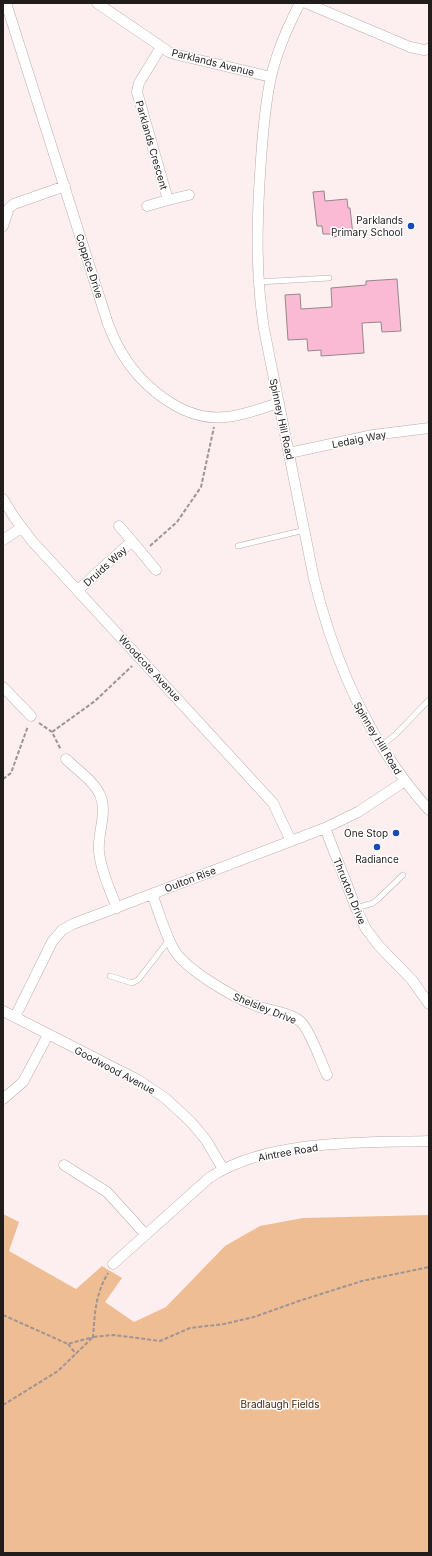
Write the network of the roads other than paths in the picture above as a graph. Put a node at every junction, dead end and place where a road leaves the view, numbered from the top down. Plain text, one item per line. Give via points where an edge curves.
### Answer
1 (6, 3) edge
2 (97, 3) edge
3 (300, 3) edge
4 (306, 3) edge
5 (161, 48) junction
6 (429, 49) edge
7 (271, 76) junction
8 (65, 186) junction
9 (189, 194) dead end
10 (168, 200) junction
11 (147, 206) dead end
12 (3, 226) edge
13 (329, 278) dead end
14 (258, 282) junction
15 (279, 403) junction
16 (429, 428) edge
17 (289, 453) junction
18 (3, 499) edge
19 (118, 526) dead end
20 (21, 528) junction
21 (305, 530) junction
22 (3, 540) edge
23 (132, 542) junction
24 (238, 546) dead end
25 (156, 570) dead end
26 (78, 590) junction
27 (3, 687) edge
28 (429, 700) edge
29 (31, 716) road end
30 (381, 746) junction
31 (66, 760) road end
32 (405, 781) junction
33 (429, 810) edge
34 (325, 828) junction
35 (291, 841) junction
36 (403, 875) dead end
37 (152, 894) junction
38 (117, 908) junction
39 (356, 908) junction
40 (169, 940) junction
41 (110, 976) dead end
42 (429, 1004) edge
43 (3, 1011) edge
44 (15, 1017) junction
45 (48, 1034) junction
46 (327, 1075) dead end
47 (3, 1099) edge
48 (429, 1141) edge
49 (64, 1165) dead end
50 (224, 1169) junction
51 (146, 1235) junction
52 (113, 1264) road end

1 - 8 street, Coppice Drive
2 - 5 street, Parklands Avenue
3 - 7 street, Spinney Hill Road
4 - 6 street via 410,47
5 - 7 street, Parklands Avenue via 178,55
5 - 10 street, Parklands Crescent via 139,83 137,92
7 - 14 street, Spinney Hill Road via 260,170
8 - 12 street via 14,204 9,208
8 - 15 street, Coppice Drive via 108,324 118,347 140,377 169,401 195,414 216,418
9 - 10 street, Parklands Crescent
10 - 11 street, Parklands Crescent
13 - 14 lane
14 - 15 street, Spinney Hill Road via 264,329
15 - 17 street, Spinney Hill Road
16 - 17 street, Ledaig Way via 373,435
17 - 21 street, Spinney Hill Road
18 - 20 street, Woodcote Avenue
19 - 23 street, Druids Way
20 - 22 street
20 - 26 street, Woodcote Avenue
21 - 24 lane
21 - 30 street, Spinney Hill Road via 321,607 337,656 359,708
23 - 25 street, Druids Way
23 - 26 street, Druids Way
26 - 35 street, Woodcote Avenue via 273,802
27 - 29 street
28 - 30 lane
30 - 32 street, Spinney Hill Road
31 - 38 street via 95,786 101,796 103,810 99,842 100,859
32 - 33 street, Spinney Hill Road
32 - 34 street, Oulton Rise via 358,812
34 - 35 street, Oulton Rise
34 - 39 street, Thruxton Drive
35 - 37 street, Oulton Rise
36 - 39 lane via 378,900
37 - 38 street, Oulton Rise
37 - 40 street, Shelsley Drive
38 - 44 street, Oulton Rise via 62,930 52,942
39 - 42 street, Thruxton Drive via 372,938 412,980
40 - 41 lane via 138,980 132,983
40 - 46 street, Shelsley Drive via 184,961 218,986 246,1002 292,1017 302,1024
43 - 44 street, Goodwood Avenue
44 - 45 street, Goodwood Avenue
45 - 47 street via 23,1082
45 - 50 street, Goodwood Avenue via 138,1080 165,1098 206,1140
48 - 50 street, Aintree Road via 370,1142 301,1148 262,1155
49 - 51 street via 106,1192
50 - 51 street, Aintree Road via 202,1183
51 - 52 street, Aintree Road

